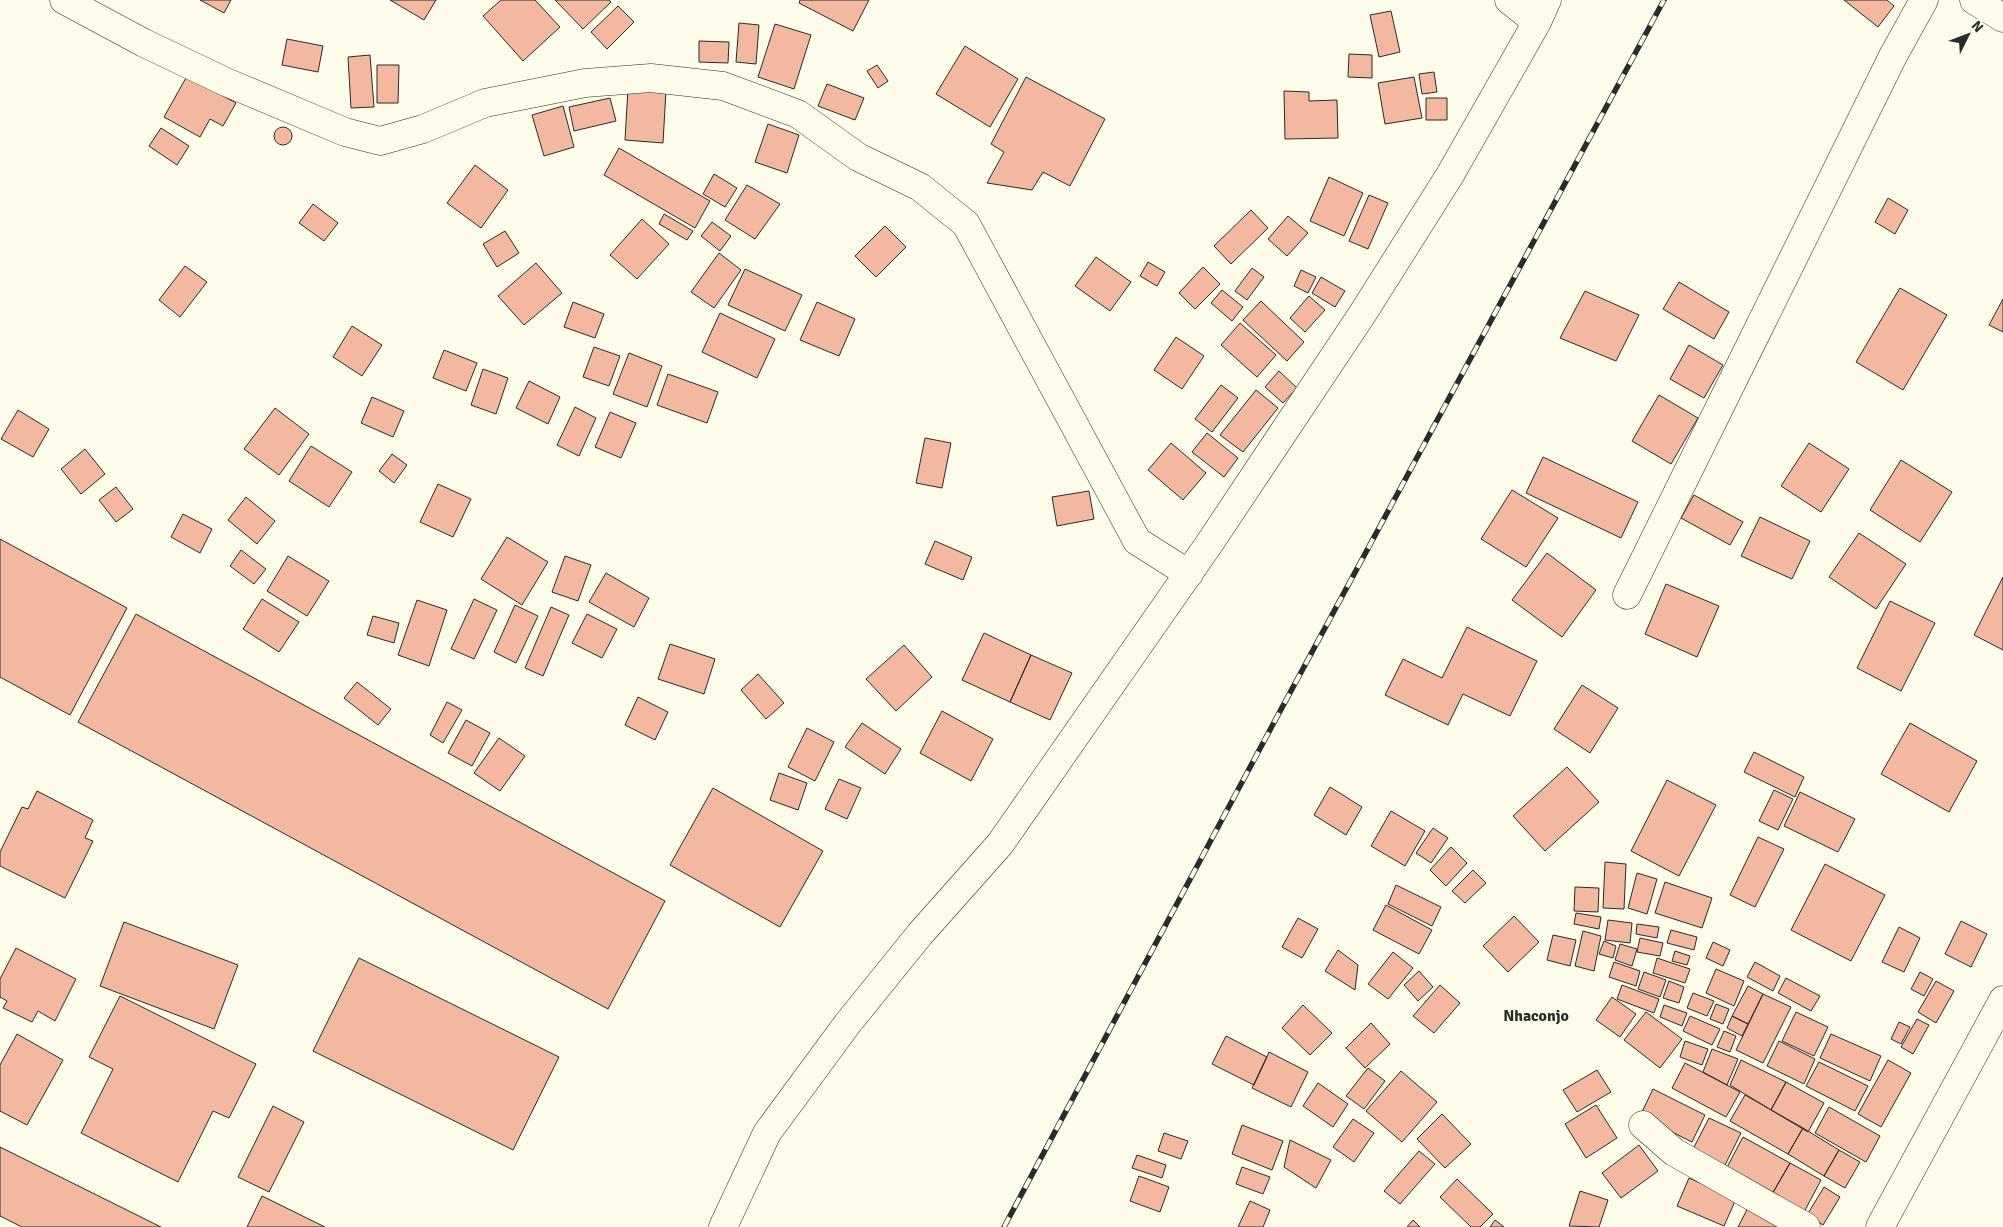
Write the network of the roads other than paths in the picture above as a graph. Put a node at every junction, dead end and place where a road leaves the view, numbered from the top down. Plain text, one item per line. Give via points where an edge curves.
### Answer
1 (64, 0) edge
2 (1509, 0) edge
3 (1924, 0) edge
4 (1974, 0) edge
5 (1542, 11) edge
6 (2003, 18) edge
7 (1189, 574) junction
8 (1627, 594) dead end
9 (2003, 1000) edge
10 (1643, 1125) dead end
11 (723, 1227) edge
12 (1806, 1227) edge
13 (1880, 1227) edge

1 - 7 street via 226,82 345,132 380,141 423,129 484,103 585,83 650,78 723,86 798,114 858,156 920,187 966,224 1137,541
2 - 5 street
3 - 8 street via 1892,56
4 - 6 street
5 - 7 street via 1450,175 1363,313
7 - 11 street via 1000,844 920,934 848,1023 767,1133
9 - 13 street
10 - 12 street via 1674,1152

